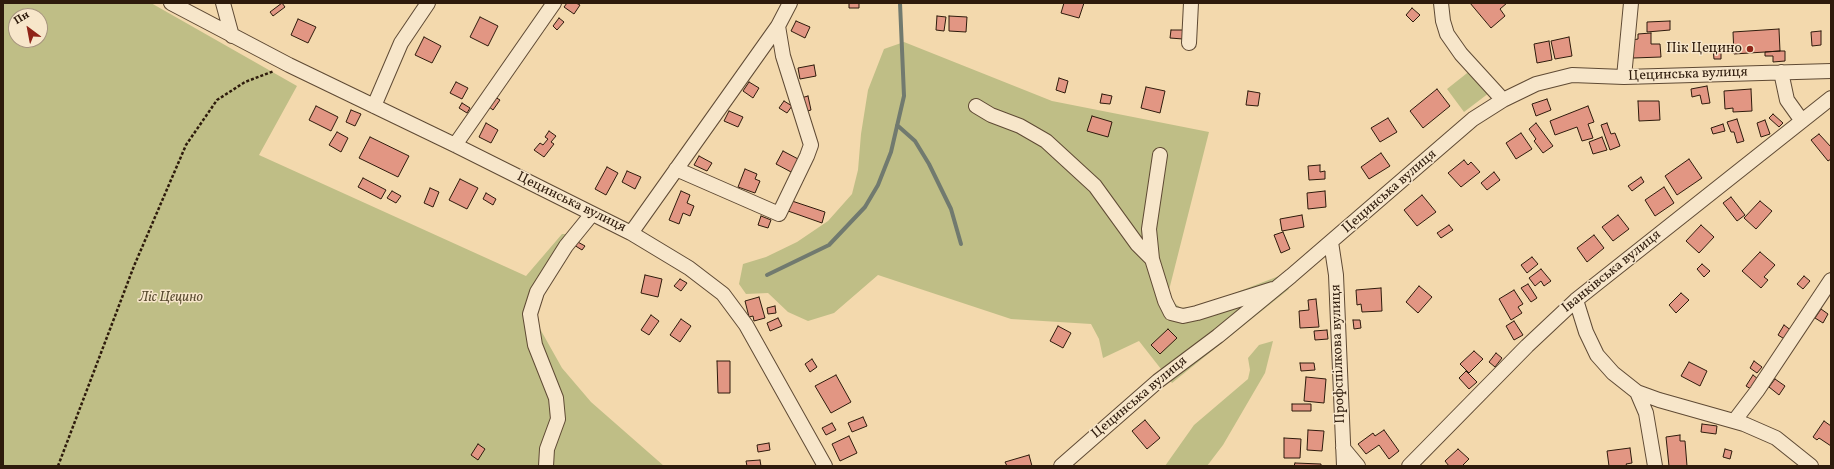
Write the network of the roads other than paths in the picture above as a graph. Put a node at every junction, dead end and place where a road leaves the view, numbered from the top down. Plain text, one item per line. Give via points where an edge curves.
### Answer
1 (171, 3) edge
2 (223, 3) edge
3 (428, 3) edge
4 (554, 3) edge
5 (1191, 3) edge
6 (1441, 3) edge
7 (1631, 3) edge
8 (785, 6) edge
9 (778, 26) junction
10 (232, 36) junction
11 (1189, 43) dead end
12 (1831, 71) edge
13 (1781, 72) junction
14 (1624, 77) junction
15 (1831, 98) edge
16 (1503, 100) junction
17 (374, 106) junction
18 (976, 106) dead end
19 (1802, 121) junction
20 (455, 145) junction
21 (1160, 155) dead end
22 (676, 169) junction
23 (592, 214) junction
24 (631, 233) junction
25 (1331, 242) junction
26 (1152, 259) junction
27 (1831, 280) edge
28 (1277, 288) junction
29 (1576, 300) junction
30 (1637, 392) junction
31 (1734, 420) junction
32 (1343, 448) junction
33 (546, 466) edge
34 (825, 466) edge
35 (1061, 466) edge
36 (1344, 466) edge
37 (1358, 466) edge
38 (1410, 466) edge
39 (1655, 466) edge
40 (1811, 466) edge

1 - 10 street, Цецинська вулиця
2 - 10 street
3 - 17 street via 401,43
4 - 20 street
5 - 11 street
6 - 16 street via 1447,34 1461,54
7 - 14 street
8 - 9 street
9 - 22 street
9 - 22 street via 783,56 811,145 779,214
10 - 17 street, Цецинська вулиця
12 - 13 street, Цецинська вулиця
13 - 14 street, Цецинська вулиця
13 - 19 street via 1787,100
14 - 16 street, Цецинська вулиця via 1572,75 1536,84
15 - 19 street, Іванківська вулиця
16 - 25 street, Цецинська вулиця via 1473,119
17 - 20 street, Цецинська вулиця
18 - 26 street via 1046,141 1095,186 1137,244
19 - 29 street, Іванківська вулиця
20 - 23 street, Цецинська вулиця
21 - 26 street via 1149,229
22 - 24 street
23 - 24 street, Цецинська вулиця
23 - 33 street via 566,246 537,292 530,314 535,345 557,405 558,419 547,449
24 - 34 street, Цецинська вулиця via 689,268 723,294 746,325
25 - 28 street, Цецинська вулиця
25 - 32 street, Профспілкова вулиця via 1336,275
26 - 28 street via 1171,313 1183,316
27 - 31 street via 1757,392
28 - 35 street, Цецинська вулиця via 1158,381
29 - 30 street via 1586,332 1597,355 1613,373
29 - 38 street, Іванківська вулиця via 1527,346
30 - 31 street
30 - 39 street via 1646,413
31 - 40 street via 1776,438
32 - 36 street, Профспілкова вулиця
32 - 37 street

